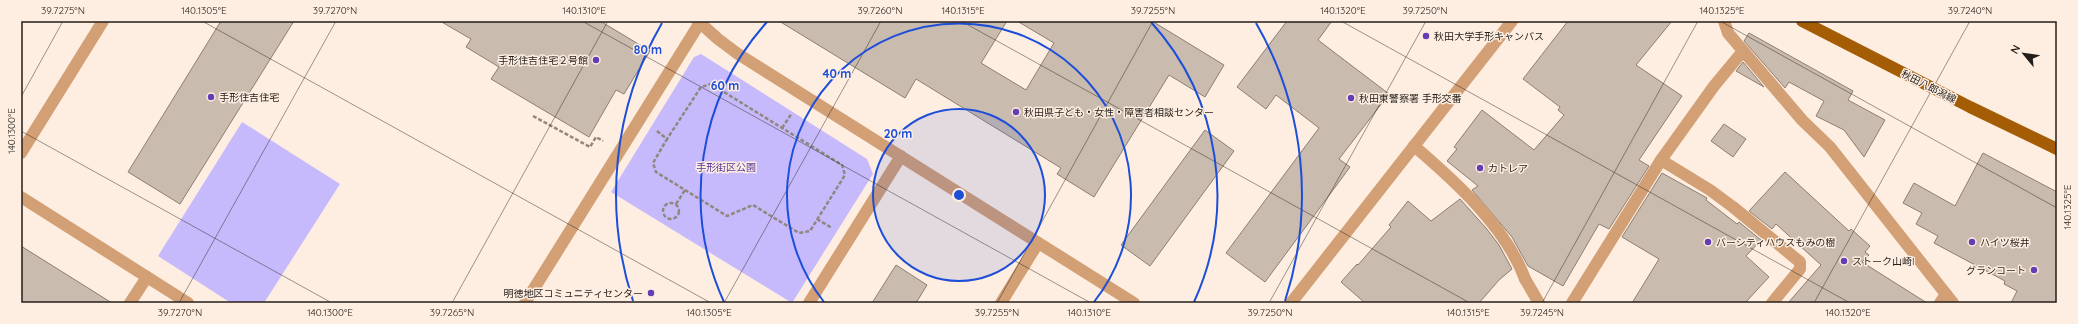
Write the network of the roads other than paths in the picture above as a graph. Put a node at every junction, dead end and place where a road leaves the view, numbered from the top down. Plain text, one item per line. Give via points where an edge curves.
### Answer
1 (103, 21) edge
2 (1512, 21) edge
3 (1724, 21) edge
4 (1802, 21) edge
5 (700, 22) edge
6 (1743, 51) junction
7 (1414, 146) junction
8 (2057, 149) edge
9 (21, 153) edge
10 (901, 156) junction
11 (1661, 160) junction
12 (21, 197) edge
13 (1038, 243) junction
14 (147, 277) junction
15 (1946, 300) edge
16 (130, 303) edge
17 (188, 303) edge
18 (525, 303) edge
19 (809, 303) edge
20 (1001, 303) edge
21 (1134, 303) edge
22 (1291, 303) edge
23 (1539, 303) edge
24 (1572, 303) edge
25 (1772, 303) edge

1 - 9 street
2 - 7 street
3 - 6 street via 1728,33
4 - 8 main road, 秋田八郎潟線
5 - 10 street via 738,54
5 - 18 street
6 - 11 street via 1714,86
6 - 15 street via 1802,120 1830,147
7 - 22 street
7 - 23 street via 1451,178 1506,240
10 - 13 street
10 - 19 street
11 - 24 street
11 - 25 street via 1710,190 1800,262 1800,269
12 - 14 street
13 - 20 street
13 - 21 street
14 - 16 street
14 - 17 street

